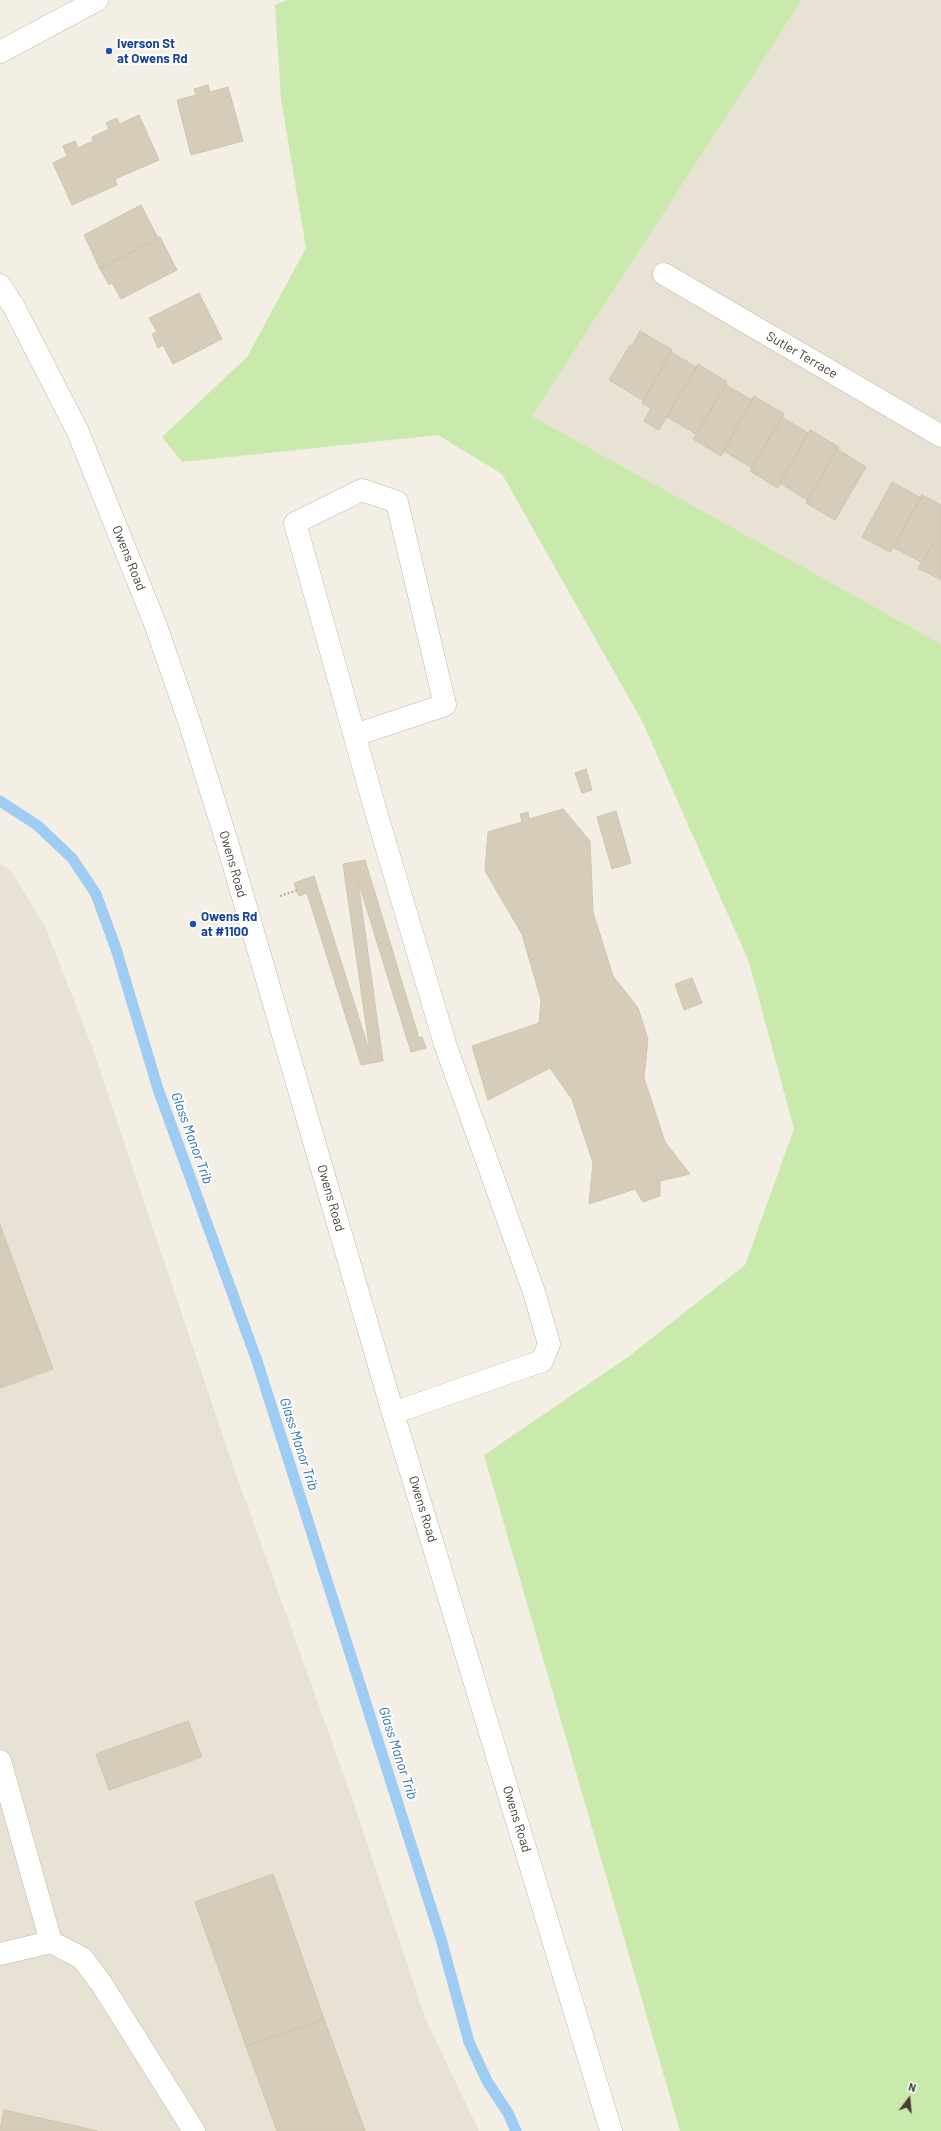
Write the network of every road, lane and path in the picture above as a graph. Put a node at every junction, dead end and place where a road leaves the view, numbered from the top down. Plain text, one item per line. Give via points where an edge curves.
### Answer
1 (97, 0) edge
2 (0, 52) edge
3 (664, 274) dead end
4 (0, 285) edge
5 (941, 436) edge
6 (355, 735) junction
7 (298, 890) dead end
8 (280, 896) dead end
9 (393, 1413) junction
10 (0, 1761) edge
11 (51, 1942) junction
12 (0, 1954) edge
13 (194, 2131) edge
14 (611, 2131) edge

1 - 2 street
3 - 5 street, Sutler Terrace
4 - 9 street, Owens Road via 14,307 78,432 156,626 227,842
6 - 6 street via 445,705 398,502 362,490 295,523
6 - 9 street via 445,1044 535,1295 550,1344 542,1361
7 - 8 path
9 - 14 street, Owens Road
10 - 11 street
11 - 12 street
11 - 13 street via 82,1958 101,1983

